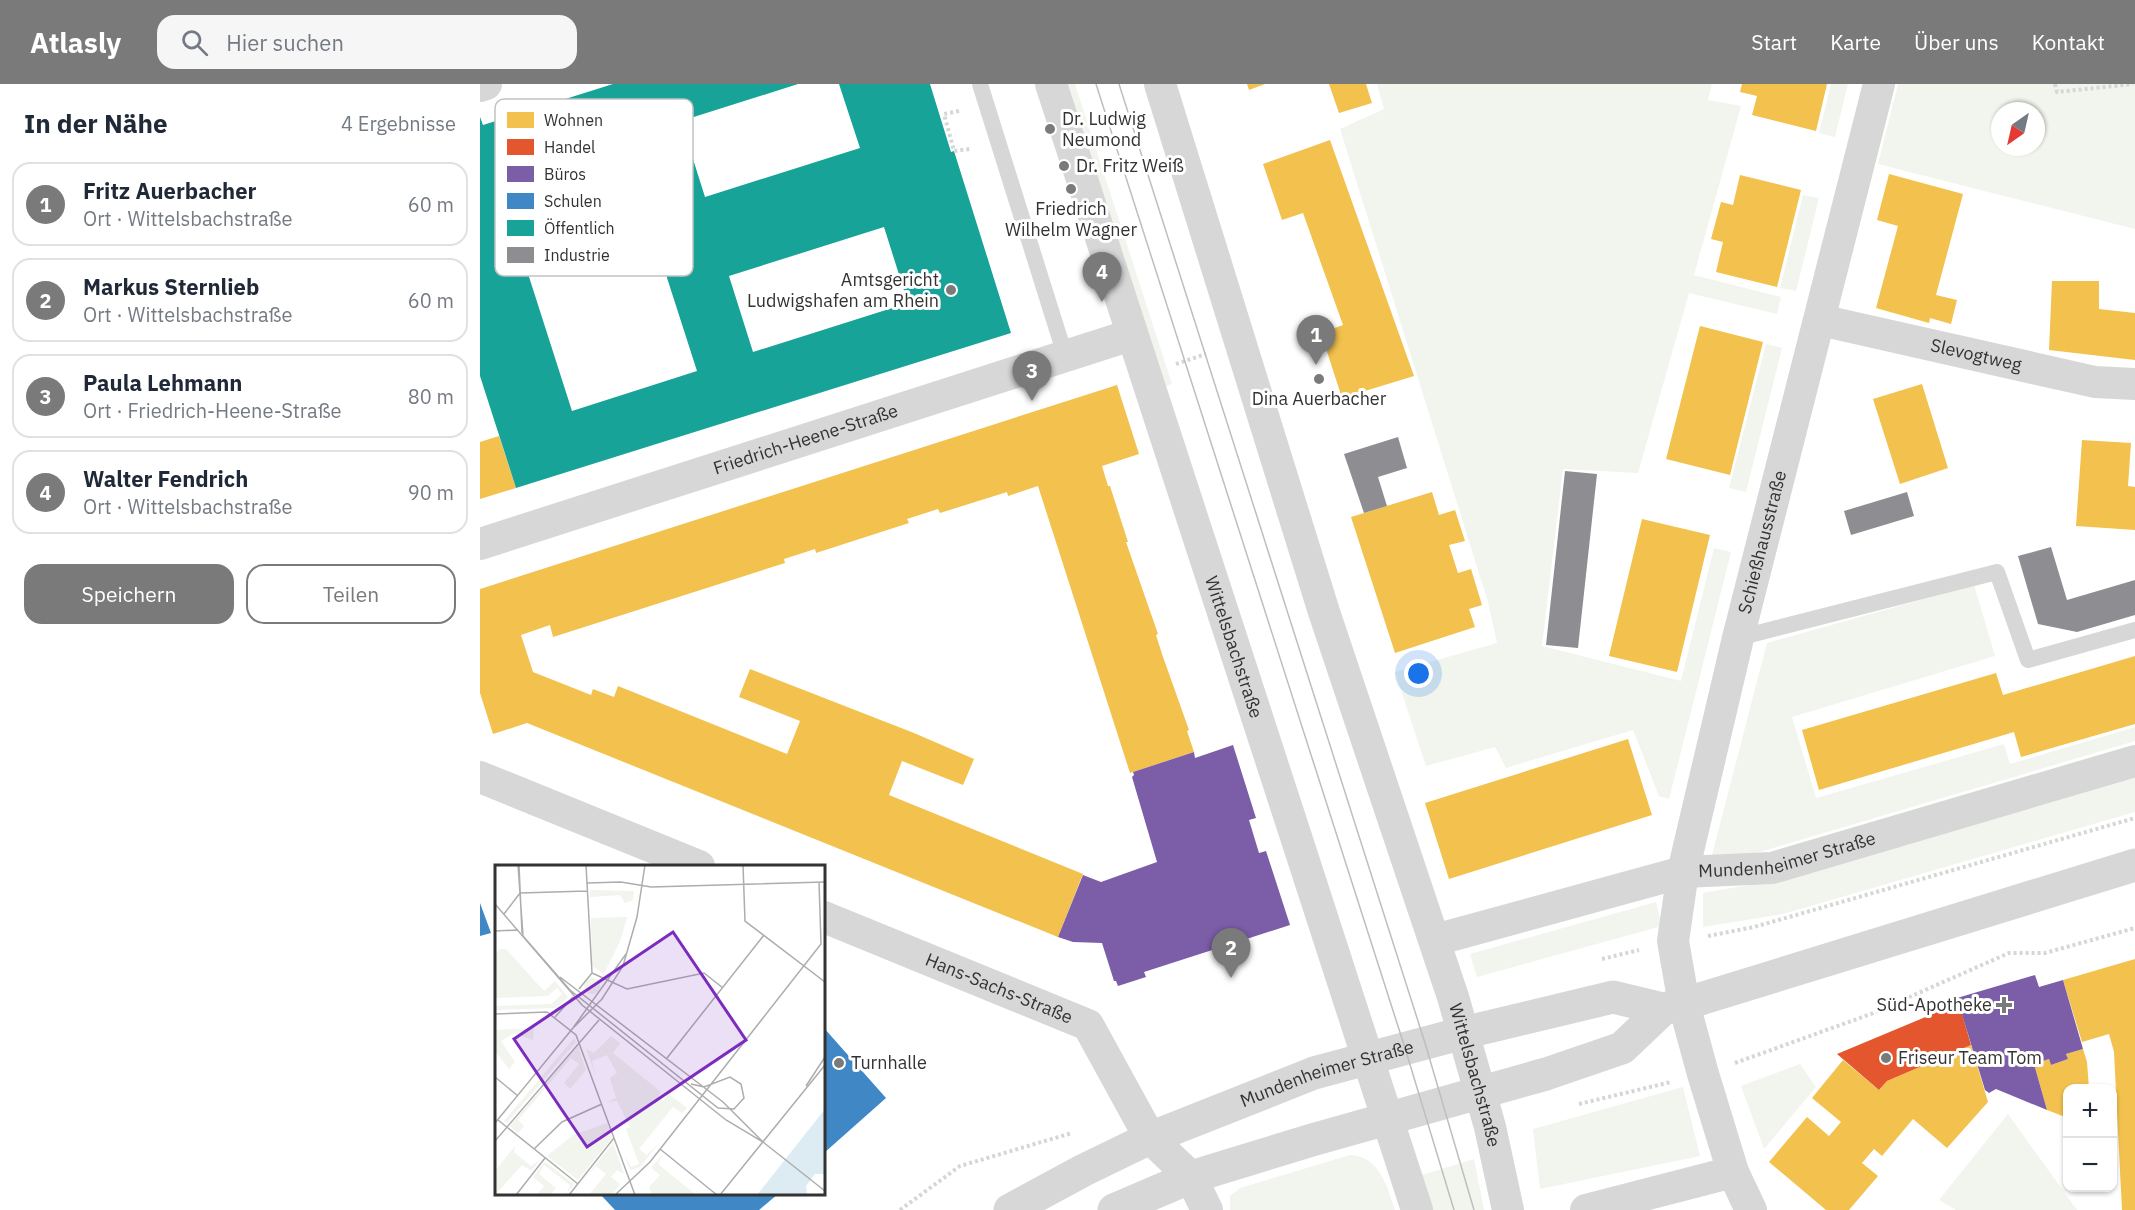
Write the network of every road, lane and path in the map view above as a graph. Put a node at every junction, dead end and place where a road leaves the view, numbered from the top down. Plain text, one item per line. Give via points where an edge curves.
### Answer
1 (486, 84) edge
2 (980, 84) edge
3 (1051, 84) edge
4 (1160, 84) edge
5 (1879, 84) edge
6 (2055, 84) edge
7 (2133, 84) edge
8 (480, 86) edge
9 (944, 114) dead end
10 (954, 151) dead end
11 (1820, 320) junction
12 (1131, 334) junction
13 (1241, 342) junction
14 (1065, 355) junction
15 (1144, 374) junction
16 (2135, 384) edge
17 (480, 544) edge
18 (2135, 630) edge
19 (1738, 638) junction
20 (2135, 761) edge
21 (480, 777) edge
22 (694, 865) edge
23 (2135, 865) edge
24 (1683, 872) junction
25 (825, 917) edge
26 (1435, 940) junction
27 (1673, 1007) junction
28 (1464, 1033) junction
29 (1368, 1058) junction
30 (1481, 1093) junction
31 (1388, 1119) junction
32 (1144, 1124) junction
33 (1733, 1172) junction
34 (1191, 1177) junction
35 (1010, 1210) edge
36 (1114, 1210) edge
37 (1207, 1210) edge
38 (1417, 1210) edge
39 (1509, 1210) edge
40 (1587, 1210) edge
41 (1751, 1210) edge

1 - 8 street
2 - 14 lane
3 - 12 street, Wittelsbachstraße
4 - 13 street, Wittelsbachstraße
5 - 11 street, Schießhausstraße
6 - 7 path via 2057,92
9 - 10 path
11 - 16 street, Slevogtweg via 2095,382
11 - 19 street, Schießhausstraße
12 - 14 street, Friedrich-Heene-Straße
12 - 15 street, Wittelsbachstraße
13 - 15 path
13 - 26 street, Wittelsbachstraße via 1324,612
14 - 17 street, Friedrich-Heene-Straße
15 - 29 street, Wittelsbachstraße
18 - 19 lane via 2028,660 1997,572
19 - 24 street, Schießhausstraße
20 - 24 street, Mundenheimer Straße via 1772,868
21 - 22 street
23 - 27 street
24 - 26 street, Mundenheimer Straße
24 - 27 street, Schießhausstraße via 1673,942
25 - 32 street, Hans-Sachs-Straße via 1088,1025
26 - 28 street, Wittelsbachstraße
27 - 28 street, Mundenheimer Straße via 1613,997
27 - 30 street via 1622,1048
27 - 33 street, Schießhausstraße
28 - 29 street, Mundenheimer Straße
28 - 30 street, Wittelsbachstraße
29 - 31 street, Wittelsbachstraße
29 - 32 street, Mundenheimer Straße
30 - 31 street
30 - 39 street, Wittelsbachstraße
31 - 34 street
31 - 38 street, Wittelsbachstraße
32 - 34 street, Hans-Sachs-Straße
32 - 35 street, Mundenheimer Straße via 1084,1170
33 - 40 street
33 - 41 street, Schießhausstraße
34 - 36 street
34 - 37 street

